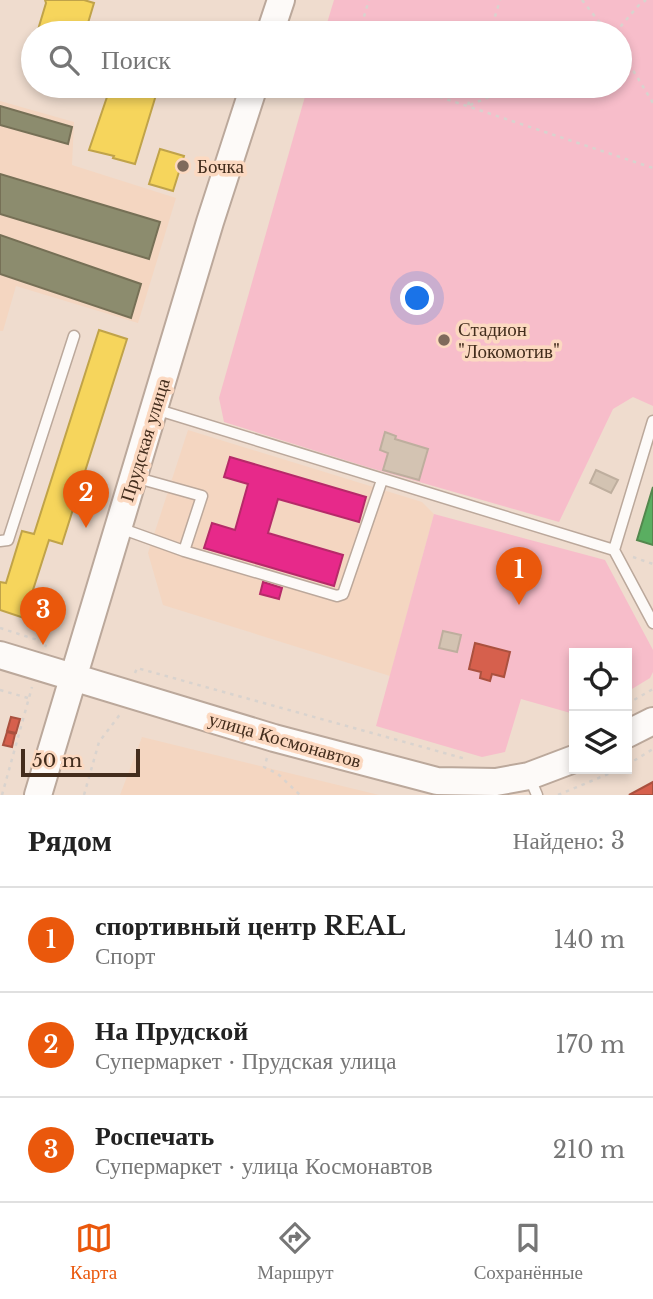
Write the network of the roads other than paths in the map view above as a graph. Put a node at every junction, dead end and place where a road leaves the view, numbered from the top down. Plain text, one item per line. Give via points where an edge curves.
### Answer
1 (281, 0) edge
2 (274, 21) edge
3 (250, 98) edge
4 (74, 336) dead end
5 (155, 409) junction
6 (653, 421) edge
7 (134, 477) junction
8 (382, 480) junction
9 (119, 527) junction
10 (0, 541) edge
11 (614, 550) junction
12 (184, 551) junction
13 (653, 623) edge
14 (0, 655) edge
15 (72, 678) junction
16 (653, 721) edge
17 (632, 732) edge
18 (569, 762) edge
19 (533, 785) edge
20 (38, 795) edge

1 - 2 street
3 - 5 street, Прудская улица
4 - 10 lane via 8,540
5 - 7 street, Прудская улица
5 - 8 lane
6 - 11 lane
7 - 9 street, Прудская улица
7 - 12 lane via 202,496
8 - 11 lane
8 - 12 lane via 343,594
9 - 12 lane
9 - 15 street, Прудская улица
11 - 13 lane
14 - 15 street, улица Космонавтов
15 - 19 street, улица Космонавтов via 437,781
15 - 20 street, Прудская улица
16 - 17 street
18 - 19 street, улица Космонавтов

